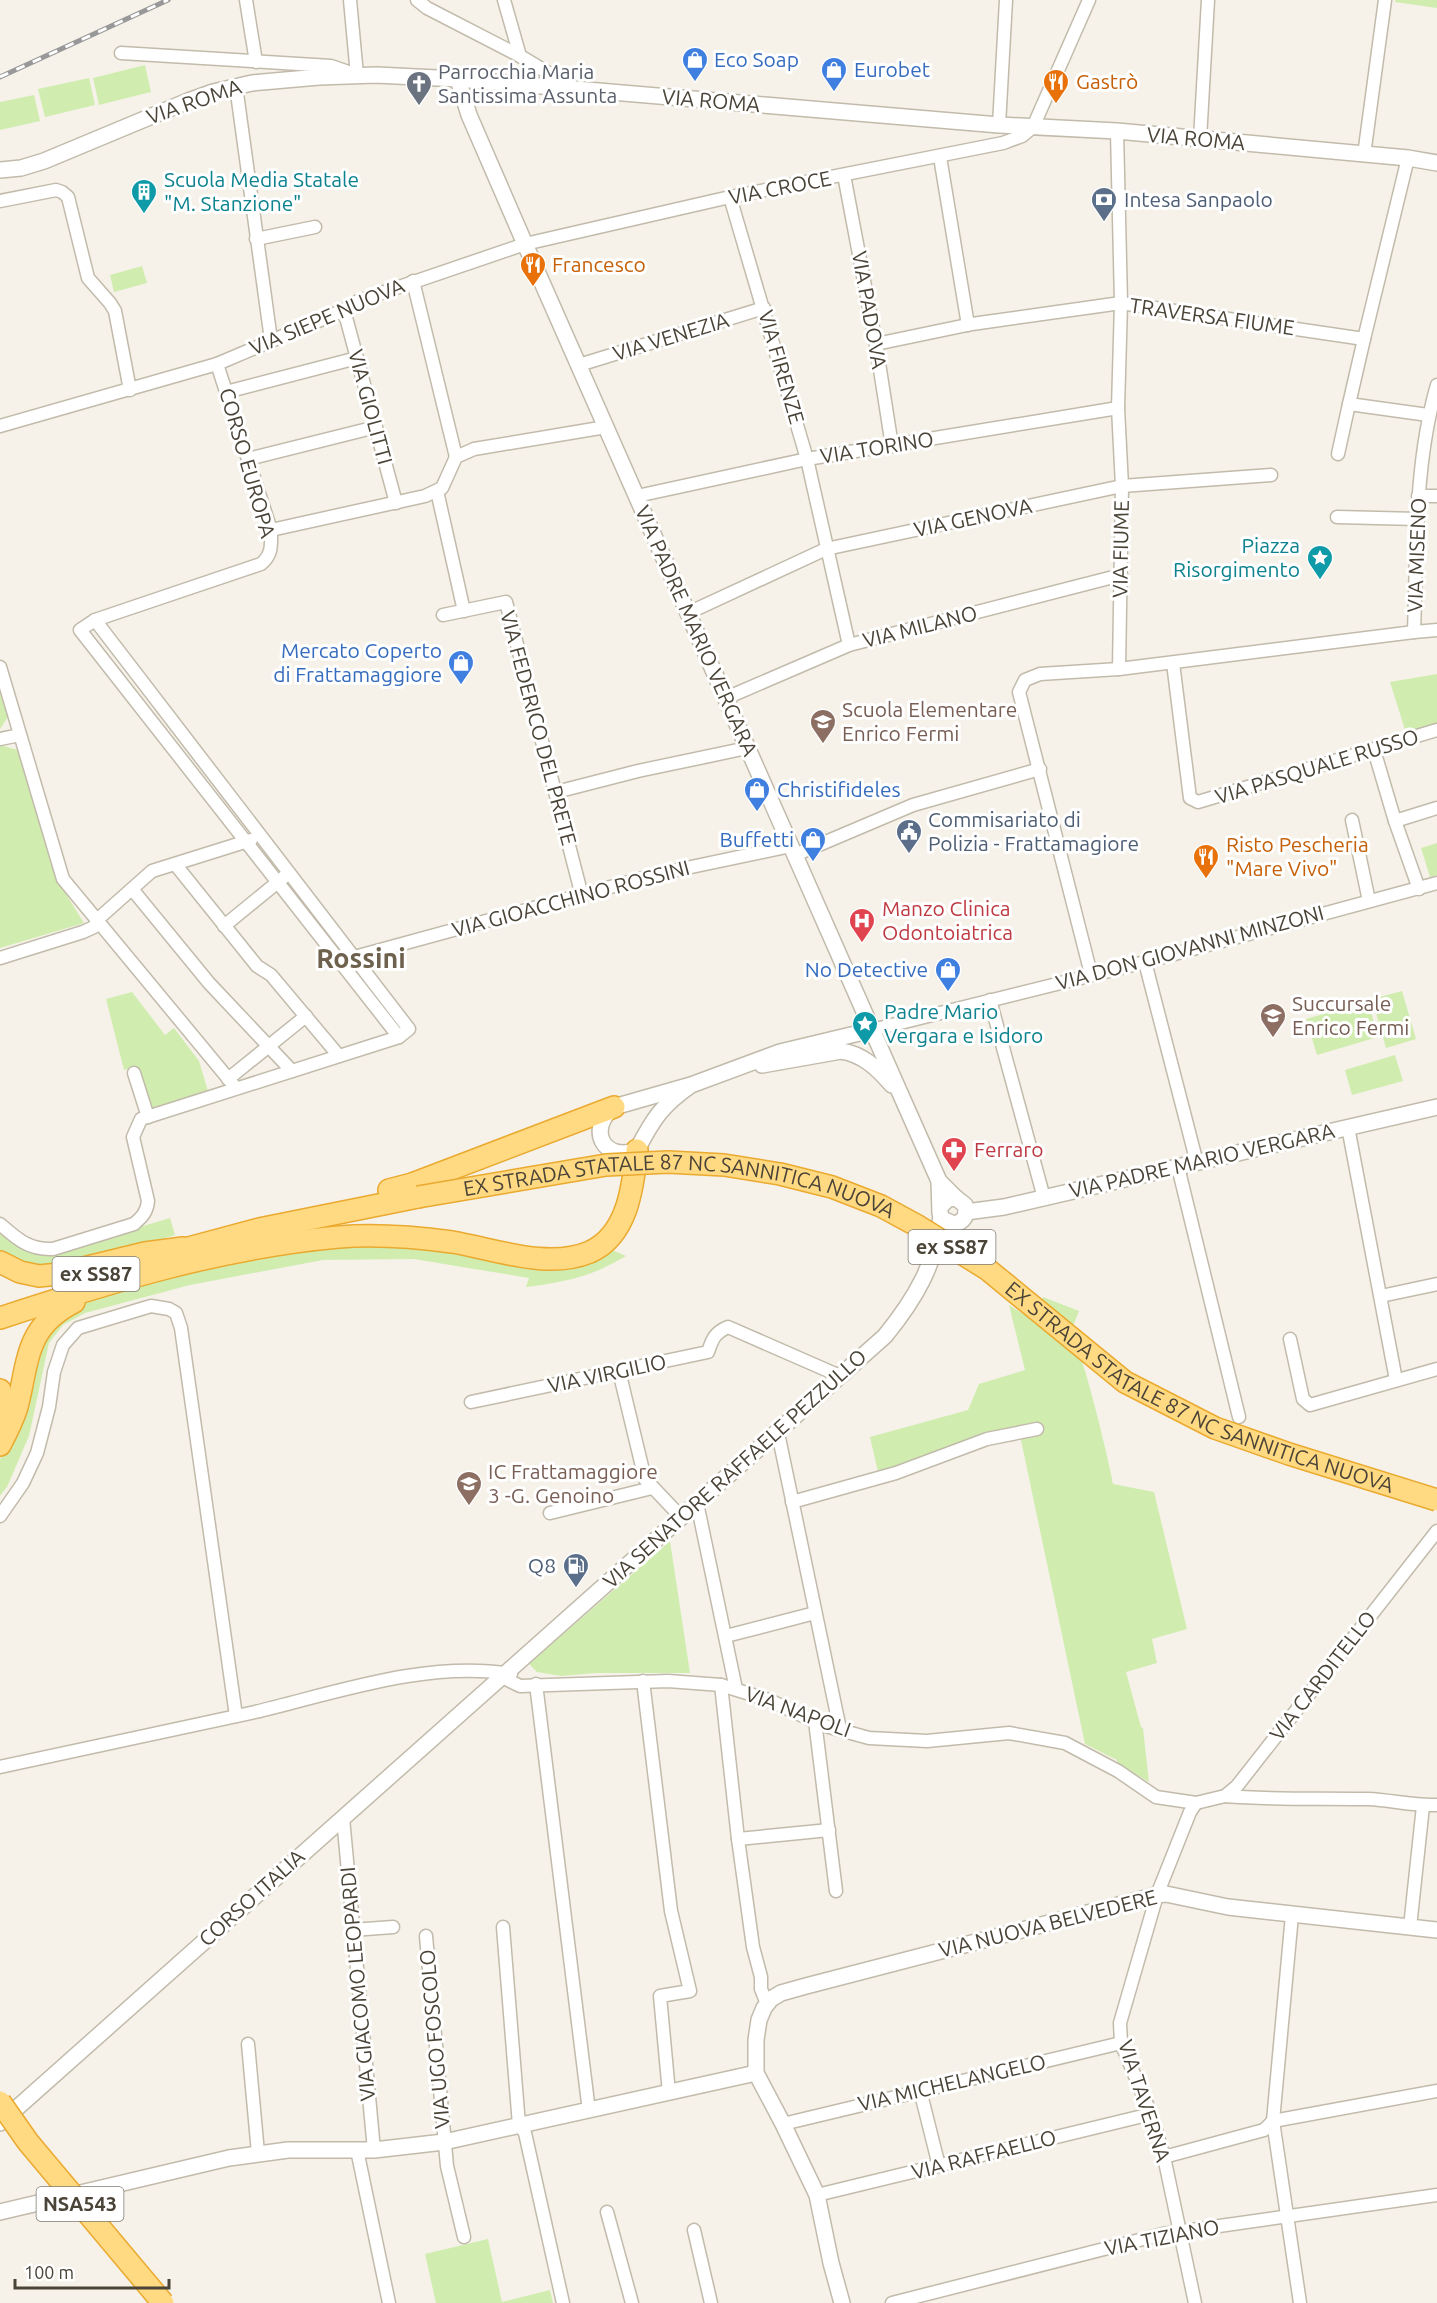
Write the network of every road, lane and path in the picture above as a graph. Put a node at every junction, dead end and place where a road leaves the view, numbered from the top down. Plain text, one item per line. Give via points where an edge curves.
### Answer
1 (246, 0) edge
2 (350, 0) edge
3 (417, 0) edge
4 (504, 0) edge
5 (1005, 0) edge
6 (1089, 0) edge
7 (1208, 0) edge
8 (1385, 0) edge
9 (121, 53) dead end
10 (520, 56) junction
11 (256, 62) junction
12 (357, 75) junction
13 (458, 78) junction
14 (236, 86) junction
15 (570, 90) junction
16 (999, 125) junction
17 (1033, 127) junction
18 (1117, 131) junction
19 (1200, 139) junction
20 (1364, 155) junction
21 (940, 157) junction
22 (1408, 159) junction
23 (1437, 163) edge
24 (0, 170) edge
25 (844, 175) junction
26 (730, 197) junction
27 (0, 201) edge
28 (315, 227) dead end
29 (256, 239) junction
30 (525, 244) junction
31 (413, 281) junction
32 (1121, 303) junction
33 (764, 308) junction
34 (344, 310) junction
35 (968, 325) junction
36 (1364, 339) junction
37 (271, 340) junction
38 (876, 344) junction
39 (357, 358) junction
40 (217, 364) junction
41 (579, 365) junction
42 (1437, 385) edge
43 (130, 390) junction
44 (226, 392) junction
45 (1349, 404) junction
46 (1118, 408) junction
47 (1428, 415) junction
48 (0, 426) edge
49 (376, 427) junction
50 (606, 427) junction
51 (892, 446) junction
52 (1338, 454) dead end
53 (456, 457) junction
54 (248, 459) junction
55 (807, 459) junction
56 (1271, 475) dead end
57 (1122, 486) junction
58 (436, 491) junction
59 (637, 496) junction
60 (1418, 496) junction
61 (1437, 496) edge
62 (396, 503) junction
63 (1337, 517) dead end
64 (1418, 519) junction
65 (271, 530) junction
66 (826, 549) junction
67 (1121, 575) junction
68 (464, 610) junction
69 (688, 613) junction
70 (444, 615) dead end
71 (95, 620) junction
72 (1437, 630) edge
73 (1414, 632) junction
74 (849, 645) junction
75 (1173, 663) junction
76 (0, 667) edge
77 (1119, 669) junction
78 (726, 699) junction
79 (1437, 730) edge
80 (20, 735) junction
81 (0, 740) edge
82 (747, 748) junction
83 (1374, 750) junction
84 (1040, 769) junction
85 (556, 792) junction
86 (1437, 808) edge
87 (1352, 820) dead end
88 (1395, 821) junction
89 (259, 834) junction
90 (247, 842) junction
91 (793, 851) junction
92 (175, 864) junction
93 (289, 873) junction
94 (277, 881) junction
95 (1437, 883) edge
96 (132, 889) junction
97 (1419, 889) junction
98 (302, 891) junction
99 (582, 896) junction
100 (291, 899) junction
101 (1369, 901) junction
102 (98, 919) junction
103 (224, 926) junction
104 (353, 957) junction
105 (0, 958) edge
106 (340, 962) junction
107 (1145, 962) junction
108 (1091, 974) junction
109 (990, 1000) junction
110 (306, 1016) junction
111 (872, 1030) junction
112 (404, 1033) junction
113 (268, 1046) junction
114 (339, 1056) junction
115 (735, 1068) junction
116 (292, 1071) junction
117 (134, 1073) dead end
118 (232, 1083) junction
119 (691, 1085) junction
120 (900, 1093) junction
121 (614, 1107) junction
122 (1437, 1107) edge
123 (147, 1117) junction
124 (1348, 1127) junction
125 (638, 1150) junction
126 (1197, 1163) junction
127 (1178, 1167) junction
128 (939, 1181) junction
129 (956, 1198) junction
130 (1044, 1198) junction
131 (941, 1212) junction
132 (962, 1218) junction
133 (0, 1224) edge
134 (259, 1229) junction
135 (938, 1243) junction
136 (193, 1253) junction
137 (0, 1262) edge
138 (126, 1278) junction
139 (1437, 1284) edge
140 (1381, 1296) junction
141 (0, 1304) edge
142 (0, 1318) edge
143 (1290, 1340) dead end
144 (1437, 1369) edge
145 (619, 1371) junction
146 (840, 1377) junction
147 (1396, 1380) junction
148 (0, 1390) edge
149 (471, 1402) dead end
150 (1239, 1417) dead end
151 (1037, 1429) dead end
152 (778, 1433) junction
153 (0, 1444) edge
154 (652, 1488) junction
155 (1437, 1500) edge
156 (792, 1502) junction
157 (697, 1503) junction
158 (550, 1513) dead end
159 (0, 1516) edge
160 (681, 1517) junction
161 (1437, 1531) edge
162 (816, 1613) junction
163 (726, 1635) junction
164 (505, 1673) junction
165 (643, 1681) junction
166 (532, 1684) junction
167 (721, 1685) junction
168 (736, 1689) junction
169 (236, 1716) junction
170 (815, 1721) junction
171 (840, 1730) junction
172 (0, 1767) edge
173 (1225, 1796) junction
174 (1196, 1803) junction
175 (1437, 1805) edge
176 (1423, 1806) junction
177 (343, 1818) junction
178 (829, 1830) junction
179 (738, 1839) junction
180 (836, 1891) dead end
181 (1157, 1895) junction
182 (1292, 1915) junction
183 (393, 1927) dead end
184 (503, 1927) dead end
185 (1410, 1927) junction
186 (352, 1930) junction
187 (1437, 1930) edge
188 (426, 1936) dead end
189 (772, 2000) junction
190 (1121, 2043) junction
191 (248, 2044) dead end
192 (756, 2073) junction
193 (920, 2090) junction
194 (1437, 2091) edge
195 (669, 2093) junction
196 (0, 2102) edge
197 (589, 2110) junction
198 (1151, 2114) junction
199 (1273, 2121) junction
200 (0, 2123) edge
201 (783, 2124) junction
202 (519, 2125) junction
203 (444, 2142) junction
204 (357, 2150) junction
205 (374, 2150) junction
206 (258, 2153) junction
207 (1164, 2157) junction
208 (939, 2166) junction
209 (817, 2195) junction
210 (1437, 2195) edge
211 (0, 2212) edge
212 (607, 2212) dead end
213 (1287, 2216) junction
214 (694, 2230) dead end
215 (1180, 2231) junction
216 (464, 2237) dead end
217 (146, 2303) edge
218 (163, 2303) edge
219 (389, 2303) edge
220 (563, 2303) edge
221 (632, 2303) edge
222 (711, 2303) edge
223 (842, 2303) edge
224 (892, 2303) edge
225 (1195, 2303) edge
226 (1300, 2303) edge

1 - 11 street
2 - 12 street
3 - 10 street
4 - 10 street
5 - 16 street
6 - 17 street
7 - 19 street
8 - 20 street
9 - 11 street
10 - 15 street
11 - 12 street via 331,66
12 - 13 street, VIA ROMA
12 - 14 street, VIA ROMA
13 - 15 street, VIA ROMA
13 - 30 street, VIA PADRE MARIO VERGARA via 469,115
14 - 24 street, VIA ROMA via 188,101 44,161
14 - 29 street
15 - 16 street, VIA ROMA
16 - 17 street, VIA ROMA
17 - 18 street, VIA ROMA
17 - 21 street, VIA CROCE via 1003,143
18 - 19 street, VIA ROMA
18 - 32 street, VIA FIUME
19 - 20 street, VIA ROMA
20 - 22 street, VIA ROMA
21 - 25 street, VIA CROCE
21 - 35 street
22 - 23 street, VIA ROMA
22 - 36 street
25 - 26 street, VIA CROCE
25 - 38 street, VIA PADOVA
26 - 30 street, VIA CROCE
26 - 33 street, VIA FIRENZE
27 - 43 street via 56,190 68,197 88,278 115,311
28 - 29 street
29 - 37 street
30 - 31 street, VIA SIEPE NUOVA
30 - 41 street, VIA PADRE MARIO VERGARA
31 - 34 street, VIA SIEPE NUOVA
31 - 53 street
32 - 35 street, TRAVERSA FIUME
32 - 36 street, TRAVERSA FIUME
32 - 46 street, VIA FIUME
33 - 41 street, VIA VENEZIA
33 - 55 street, VIA FIRENZE
34 - 37 street, VIA SIEPE NUOVA
34 - 39 street, VIA GIOLITTI
35 - 38 street, TRAVERSA FIUME
36 - 45 street
37 - 40 street, VIA SIEPE NUOVA
38 - 51 street, VIA PADOVA
39 - 44 street
39 - 49 street, VIA GIOLITTI
40 - 43 street, VIA SIEPE NUOVA
40 - 44 street, CORSO EUROPA
41 - 50 street, VIA PADRE MARIO VERGARA
42 - 47 street, VIA MISENO
43 - 48 street, VIA SIEPE NUOVA
44 - 54 street, CORSO EUROPA
45 - 47 street
45 - 52 street
46 - 51 street, VIA TORINO
46 - 57 street, VIA FIUME
47 - 60 street, VIA MISENO
49 - 54 street
49 - 62 street, VIA GIOLITTI
50 - 53 street via 474,449
50 - 59 street, VIA PADRE MARIO VERGARA
51 - 55 street, VIA TORINO
53 - 58 street via 442,488
54 - 65 street, CORSO EUROPA
55 - 59 street, VIA TORINO
55 - 66 street, VIA FIRENZE
56 - 57 street, VIA GENOVA
57 - 66 street, VIA GENOVA
57 - 67 street, VIA FIUME
58 - 62 street
58 - 68 street
59 - 69 street, VIA PADRE MARIO VERGARA
60 - 61 street
60 - 64 street, VIA MISENO
62 - 65 street
63 - 64 street
64 - 73 street, VIA MISENO
65 - 71 street, CORSO EUROPA via 271,551 261,564
66 - 69 street, VIA GENOVA
66 - 74 street, VIA FIRENZE
67 - 74 street, VIA MILANO
67 - 77 street, VIA FIUME
68 - 70 street
68 - 85 street, VIA FEDERICO DEL PRETE via 506,602
69 - 78 street, VIA PADRE MARIO VERGARA
71 - 89 street
71 - 90 street, CORSO EUROPA via 80,630
72 - 73 street, VIA MISENO
73 - 75 street
74 - 78 street, VIA MILANO
75 - 77 street
75 - 83 street, VIA PASQUALE RUSSO via 1193,801 1202,802
76 - 80 street
77 - 84 street via 1040,674 1025,680 1019,692
78 - 82 street, VIA PADRE MARIO VERGARA
79 - 83 street, VIA PASQUALE RUSSO
80 - 81 street
80 - 102 street via 63,879
82 - 85 street
82 - 91 street, VIA PADRE MARIO VERGARA
83 - 88 street
84 - 91 street, VIA GIOACCHINO ROSSINI via 913,805
84 - 108 street
85 - 99 street, VIA FEDERICO DEL PRETE
86 - 88 street
87 - 101 street
88 - 97 street
89 - 90 street
89 - 93 street
90 - 92 street
90 - 94 street
91 - 99 street, VIA GIOACCHINO ROSSINI via 658,874
91 - 111 street, VIA PADRE MARIO VERGARA
92 - 96 street via 152,871
92 - 103 street
93 - 94 street
93 - 98 street
94 - 100 street
94 - 103 street
95 - 97 street, VIA DON GIOVANNI MINZONI
96 - 102 street
96 - 113 street via 209,983
97 - 101 street, VIA DON GIOVANNI MINZONI
98 - 100 street
98 - 104 street
99 - 104 street, VIA GIOACCHINO ROSSINI
100 - 106 street
101 - 107 street, VIA DON GIOVANNI MINZONI
102 - 105 street via 94,927 83,932
102 - 118 street
103 - 110 street
104 - 106 street, VIA GIOACCHINO ROSSINI
104 - 112 street
106 - 112 street
107 - 108 street, VIA DON GIOVANNI MINZONI
107 - 126 street
108 - 109 street, VIA DON GIOVANNI MINZONI
109 - 111 street, VIA DON GIOVANNI MINZONI
109 - 130 street
110 - 113 street
110 - 114 street
111 - 115 street via 780,1052
111 - 120 street, VIA PADRE MARIO VERGARA
112 - 114 street
113 - 116 street
113 - 118 street
114 - 116 street
115 - 119 street
115 - 120 street via 841,1051 864,1059
116 - 118 street
117 - 123 street
118 - 123 street
119 - 121 street
119 - 125 street via 671,1098 652,1121
120 - 128 street, VIA PADRE MARIO VERGARA
121 - 125 street via 605,1114 600,1136 615,1153
121 - 134 highway via 412,1184
122 - 124 street, VIA PADRE MARIO VERGARA
123 - 133 street via 141,1119 133,1137 148,1201 142,1218 134,1224 45,1249 23,1244
124 - 126 street, VIA PADRE MARIO VERGARA
124 - 140 street
125 - 136 highway via 622,1219 606,1240 592,1251 574,1257 550,1259 452,1242 371,1236
126 - 127 street, VIA PADRE MARIO VERGARA
127 - 130 street, VIA PADRE MARIO VERGARA
127 - 150 street
128 - 129 street, VIA PADRE MARIO VERGARA
128 - 131 street, VIA PADRE MARIO VERGARA
129 - 131 street via 945,1200
129 - 132 street via 963,1203
130 - 132 street, VIA PADRE MARIO VERGARA
131 - 132 street via 947,1223
131 - 135 street, VIA SENATORE RAFFAELE PEZZULLO
132 - 135 street, VIA SENATORE RAFFAELE PEZZULLO
134 - 136 highway, EX STRADA STATALE 87 NC SANNITICA NUOVA / ex SS87
134 - 155 highway, EX STRADA STATALE 87 NC SANNITICA NUOVA / ex SS87, bridge via 418,1197 606,1166 668,1162 780,1174 832,1187 890,1210 987,1269 1125,1382 1215,1428
135 - 146 street, VIA SENATORE RAFFAELE PEZZULLO via 925,1275 900,1317
136 - 137 highway via 145,1253 39,1276
136 - 138 highway, EX STRADA STATALE 87 NC SANNITICA NUOVA / ex SS87
136 - 141 highway, EX STRADA STATALE 87 NC SANNITICA NUOVA / ex SS87
138 - 142 highway, EX STRADA STATALE 87 NC SANNITICA NUOVA / ex SS87
138 - 153 highway via 58,1310 45,1323 33,1341 17,1407
139 - 140 street
140 - 147 street
143 - 147 street via 1307,1403 1314,1405
144 - 147 street
145 - 146 street, VIA VIRGILIO via 708,1352 710,1341 728,1327
145 - 149 street, VIA VIRGILIO
145 - 154 street via 645,1479
146 - 152 street, VIA SENATORE RAFFAELE PEZZULLO
148 - 153 highway
151 - 156 street via 987,1439 896,1473
152 - 156 street
152 - 157 street, VIA SENATORE RAFFAELE PEZZULLO
154 - 158 street
154 - 160 street
156 - 162 street
157 - 160 street, VIA SENATORE RAFFAELE PEZZULLO
157 - 163 street
159 - 169 street via 23,1483 37,1453 63,1345 78,1328 151,1306 176,1313
160 - 164 street, VIA SENATORE RAFFAELE PEZZULLO
161 - 173 street, VIA CARDITELLO
162 - 163 street
162 - 171 street
163 - 168 street
164 - 166 street, VIA NAPOLI via 513,1684
164 - 169 street via 454,1671 401,1677
164 - 177 street, CORSO ITALIA
165 - 166 street, VIA NAPOLI
165 - 167 street, VIA NAPOLI
165 - 195 street via 671,1911 690,1991 660,1996
166 - 197 street
167 - 168 street, VIA NAPOLI
167 - 179 street
168 - 170 street, VIA NAPOLI
169 - 172 street
170 - 171 street, VIA NAPOLI
170 - 178 street
171 - 174 street, VIA NAPOLI via 869,1738 927,1741 1010,1733 1065,1743 1156,1797
173 - 174 street
173 - 176 street via 1372,1799
174 - 181 street, VIA TAVERNA
175 - 176 street
176 - 185 street
177 - 186 street, VIA GIACOMO LEOPARDI
177 - 200 street, CORSO ITALIA
178 - 179 street
178 - 180 street
179 - 189 street via 753,1947
181 - 182 street, VIA NUOVA BELVEDERE
181 - 189 street, VIA NUOVA BELVEDERE via 806,1986
181 - 190 street, VIA TAVERNA via 1122,2013
182 - 185 street, VIA NUOVA BELVEDERE
182 - 199 street
183 - 186 street
184 - 202 street
185 - 187 street, VIA NUOVA BELVEDERE
186 - 205 street, VIA GIACOMO LEOPARDI
188 - 203 street, VIA UGO FOSCOLO
189 - 192 street via 759,2020
190 - 193 street, VIA MICHELANGELO
190 - 198 street, VIA TAVERNA
191 - 206 street
192 - 195 street
192 - 201 street
193 - 201 street, VIA MICHELANGELO
193 - 208 street
194 - 199 street
195 - 197 street
196 - 218 highway, NSA543, bridge via 28,2142
197 - 202 street
198 - 207 street, VIA TAVERNA
198 - 208 street, VIA RAFFAELLO
199 - 207 street via 1264,2130
199 - 213 street
200 - 217 highway, NSA543 via 39,2178
201 - 209 street
202 - 203 street
202 - 220 street via 525,2133
203 - 205 street
203 - 216 street, VIA UGO FOSCOLO
204 - 205 street
204 - 206 street
204 - 219 street
206 - 211 street
207 - 215 street, VIA TAVERNA
208 - 209 street, VIA RAFFAELLO
209 - 223 street
210 - 213 street, VIA TIZIANO
212 - 221 street
213 - 215 street, VIA TIZIANO
213 - 226 street
214 - 222 street
215 - 224 street, VIA TIZIANO
215 - 225 street, VIA TAVERNA

